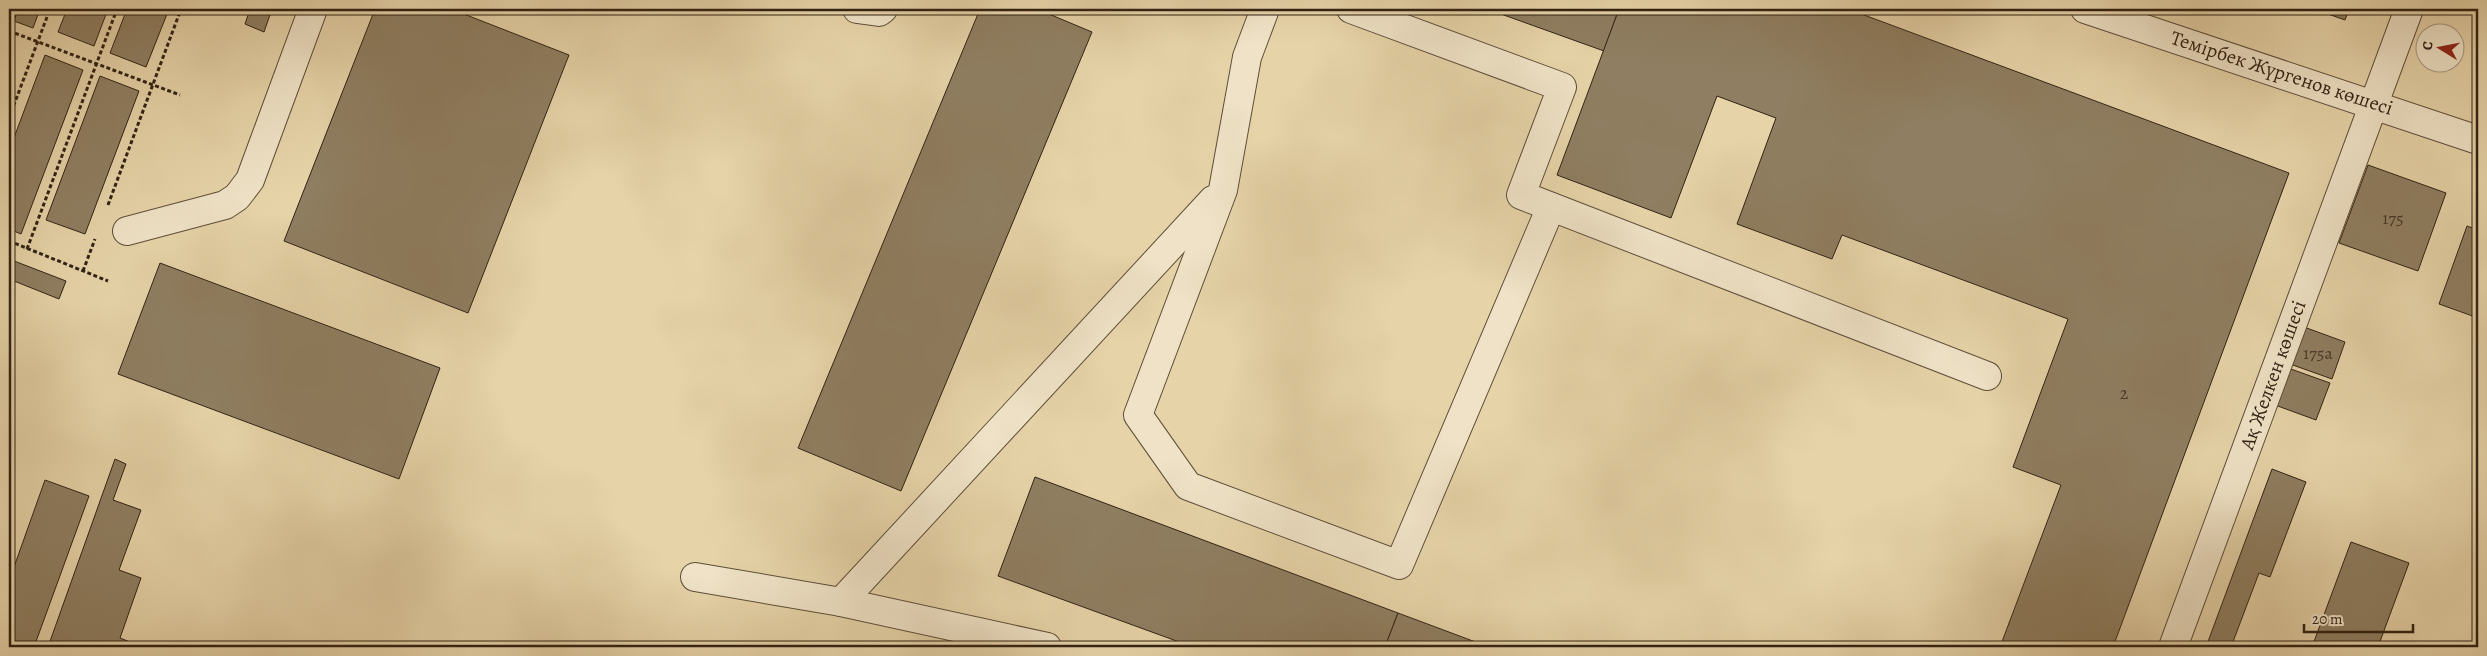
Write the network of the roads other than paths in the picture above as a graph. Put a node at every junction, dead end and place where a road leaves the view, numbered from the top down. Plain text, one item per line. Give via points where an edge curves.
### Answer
1 (313, 9) edge
2 (857, 9) edge
3 (883, 9) edge
4 (1265, 9) edge
5 (1351, 9) edge
6 (2085, 9) edge
7 (2409, 9) edge
8 (2374, 103) junction
9 (2478, 140) edge
10 (1223, 190) junction
11 (1551, 207) junction
12 (127, 232) dead end
13 (1987, 376) dead end
14 (695, 577) dead end
15 (841, 602) junction
16 (1047, 647) edge
17 (2172, 647) edge

1 - 12 street via 250,180 237,197 225,205
2 - 3 street via 878,12
4 - 10 street via 1247,57
5 - 11 street via 1562,87 1521,195
6 - 8 street, Темірбек Жүргенов көшесі
7 - 8 street, Ақ Желкен көшесі
8 - 9 street, Темірбек Жүргенов көшесі
8 - 17 street, Ақ Желкен көшесі
10 - 11 street via 1138,415 1188,486 1399,565
10 - 15 street
11 - 13 street
14 - 15 street
15 - 16 street

